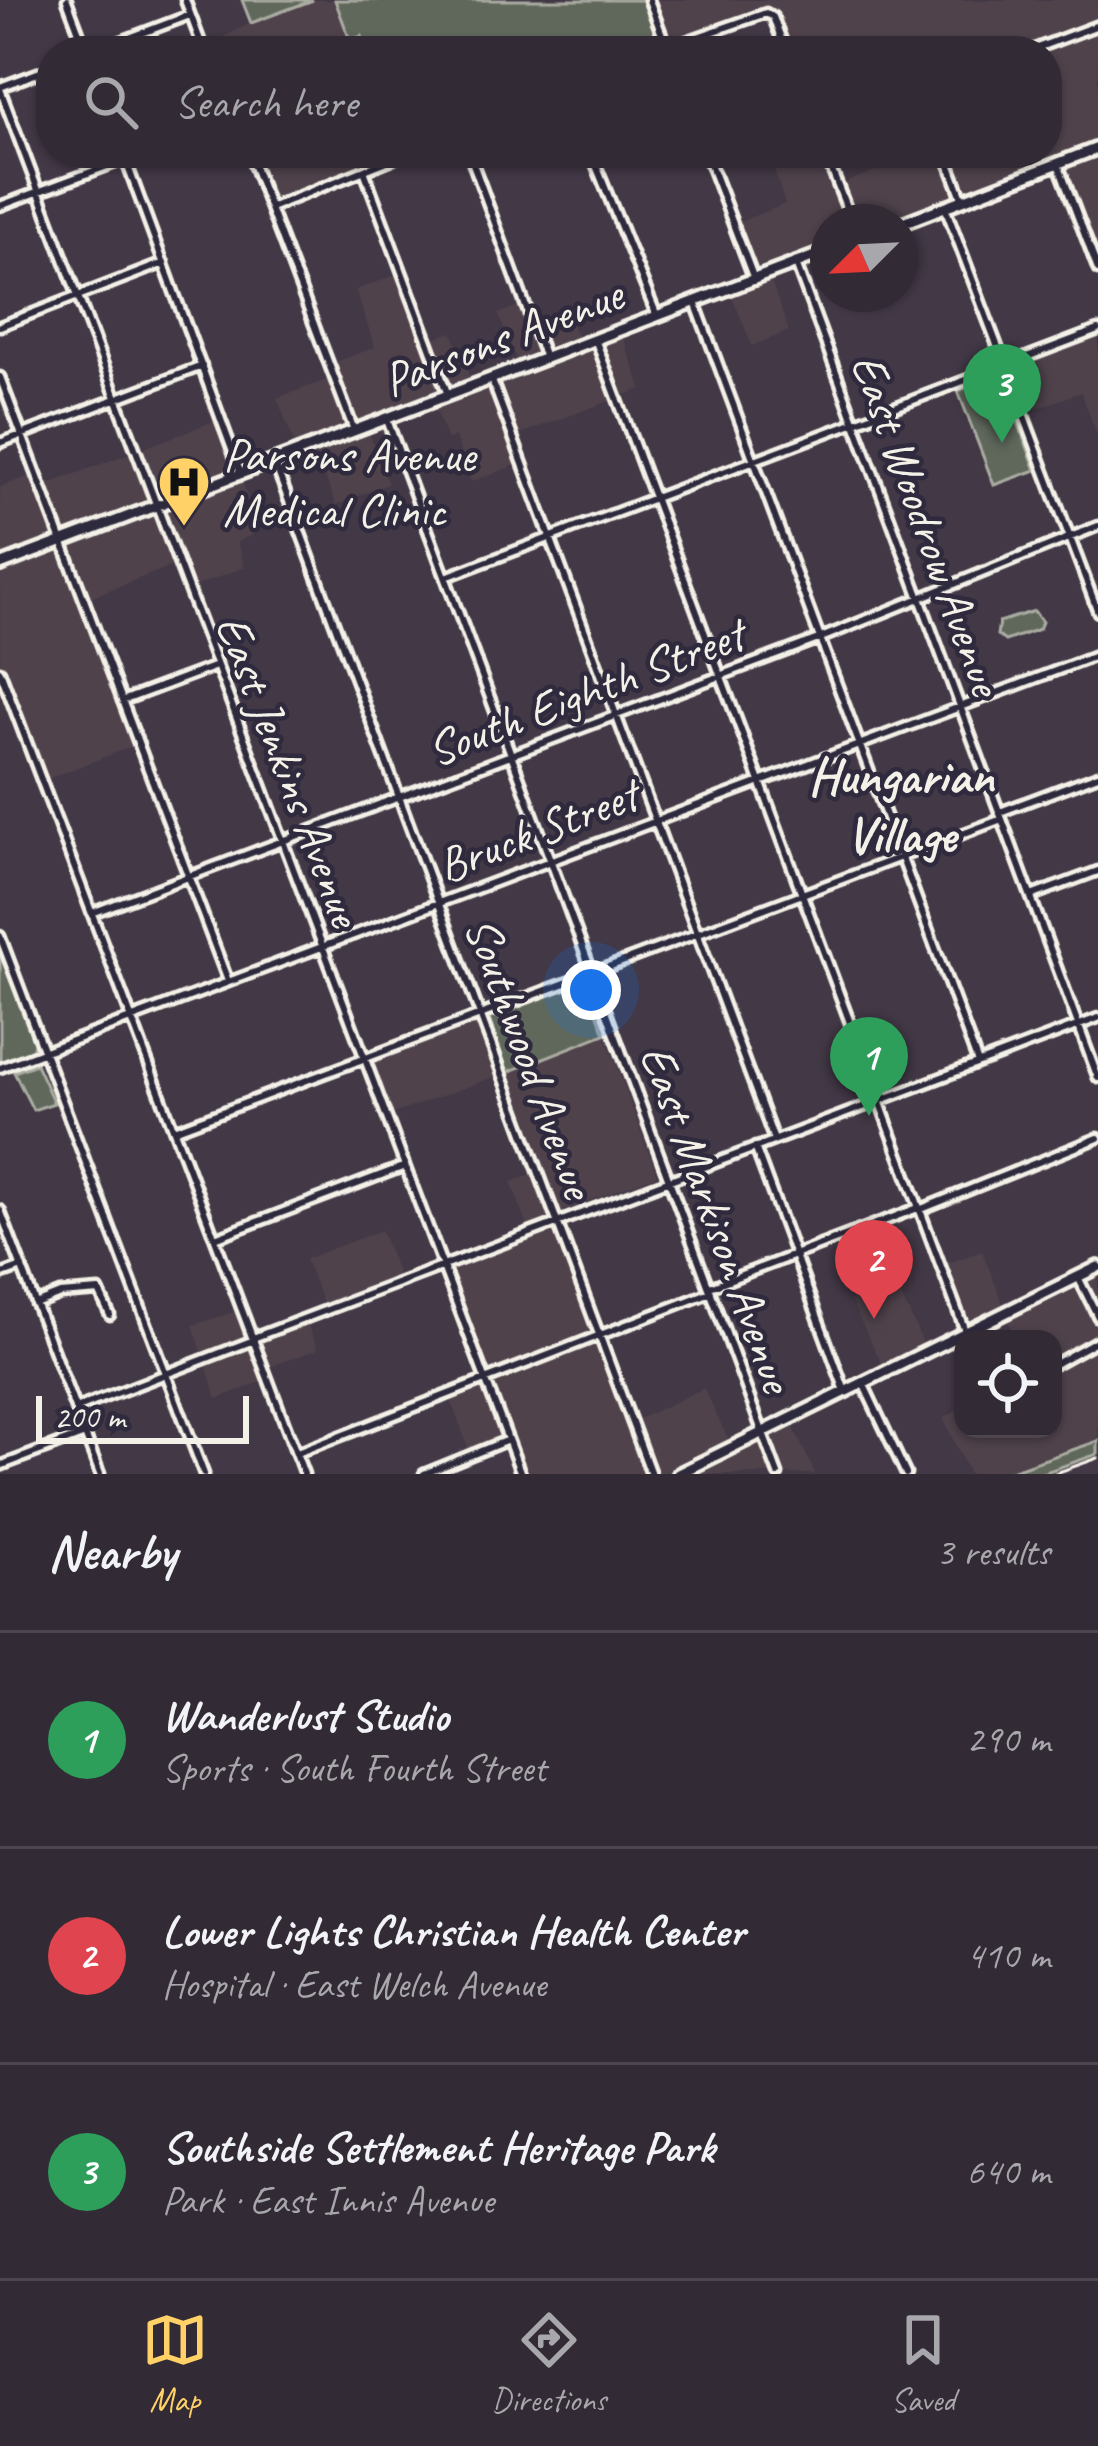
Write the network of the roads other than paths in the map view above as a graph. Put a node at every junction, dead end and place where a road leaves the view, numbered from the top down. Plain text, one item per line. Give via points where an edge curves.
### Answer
1 (67, 0) edge
2 (185, 0) edge
3 (649, 0) edge
4 (190, 15) junction
5 (1098, 25) edge
6 (84, 36) edge
7 (132, 36) edge
8 (198, 36) edge
9 (661, 36) edge
10 (705, 36) edge
11 (779, 36) edge
12 (1062, 39) edge
13 (36, 74) edge
14 (0, 88) edge
15 (1098, 148) edge
16 (1062, 162) edge
17 (95, 168) edge
18 (128, 168) edge
19 (255, 168) edge
20 (376, 168) edge
21 (475, 168) edge
22 (597, 168) edge
23 (712, 168) edge
24 (831, 168) edge
25 (951, 168) edge
26 (1047, 168) edge
27 (1060, 168) edge
28 (365, 173) junction
29 (38, 192) junction
30 (963, 200) junction
31 (844, 204) edge
32 (0, 206) edge
33 (945, 207) junction
34 (270, 208) junction
35 (918, 217) edge
36 (810, 258) edge
37 (164, 263) junction
38 (796, 264) junction
39 (1098, 270) edge
40 (754, 279) junction
41 (78, 296) junction
42 (695, 302) junction
43 (657, 316) junction
44 (0, 326) edge
45 (1098, 330) edge
46 (595, 339) junction
47 (545, 358) junction
48 (1005, 365) junction
49 (202, 366) junction
50 (0, 376) edge
51 (491, 379) junction
52 (448, 395) junction
53 (116, 398) junction
54 (387, 418) junction
55 (856, 423) junction
56 (354, 430) junction
57 (22, 435) junction
58 (0, 442) edge
59 (274, 461) junction
60 (755, 461) junction
61 (241, 474) junction
62 (654, 499) junction
63 (155, 506) junction
64 (1098, 526) edge
65 (550, 538) junction
66 (1070, 539) junction
67 (61, 542) junction
68 (0, 565) edge
69 (445, 574) junction
70 (921, 599) junction
71 (1098, 612) edge
72 (821, 638) junction
73 (1098, 655) edge
74 (216, 666) junction
75 (0, 671) edge
76 (720, 675) junction
77 (122, 701) junction
78 (961, 706) junction
79 (616, 715) junction
80 (860, 744) junction
81 (512, 755) junction
82 (1098, 775) edge
83 (760, 781) junction
84 (399, 797) junction
85 (1001, 815) junction
86 (655, 820) junction
87 (282, 842) junction
88 (902, 856) junction
89 (550, 860) junction
90 (1098, 871) edge
91 (189, 877) junction
92 (801, 894) junction
93 (1031, 896) junction
94 (438, 902) junction
95 (92, 913) junction
96 (697, 933) junction
97 (0, 936) edge
98 (321, 946) junction
99 (2, 947) edge
100 (592, 972) junction
101 (228, 981) junction
102 (479, 1014) junction
103 (132, 1018) junction
104 (1098, 1018) edge
105 (1078, 1026) junction
106 (44, 1051) junction
107 (364, 1058) junction
108 (978, 1064) junction
109 (0, 1068) edge
110 (1098, 1078) edge
111 (878, 1101) junction
112 (174, 1130) junction
113 (1098, 1138) edge
114 (774, 1140) junction
115 (755, 1147) junction
116 (405, 1166) junction
117 (669, 1179) junction
118 (918, 1209) junction
119 (0, 1210) edge
120 (557, 1222) junction
121 (215, 1238) junction
122 (795, 1255) junction
123 (443, 1265) junction
124 (22, 1267) junction
125 (1098, 1267) edge
126 (0, 1275) edge
127 (1078, 1277) junction
128 (710, 1290) junction
129 (35, 1304) junction
130 (110, 1315) dead end
131 (1098, 1317) edge
132 (965, 1330) edge
133 (978, 1330) edge
134 (599, 1334) junction
135 (253, 1339) junction
136 (1098, 1340) edge
137 (954, 1342) edge
138 (1062, 1360) edge
139 (167, 1374) junction
140 (485, 1378) junction
141 (863, 1383) junction
142 (845, 1392) junction
143 (75, 1409) junction
144 (763, 1433) junction
145 (85, 1434) junction
146 (508, 1440) junction
147 (297, 1454) junction
148 (0, 1466) edge
149 (100, 1474) edge
150 (204, 1474) edge
151 (304, 1474) edge
152 (424, 1474) edge
153 (521, 1474) edge
154 (651, 1474) edge
155 (678, 1474) edge
156 (778, 1474) edge
157 (906, 1474) edge

1 - 6 street
2 - 4 street
3 - 9 street
4 - 7 street
4 - 8 street
5 - 12 street
10 - 11 street via 769,14
13 - 14 street
14 - 29 street, East Jenkins Avenue
15 - 16 main road
17 - 29 street
18 - 37 street
19 - 34 street
20 - 28 street
21 - 47 street
22 - 43 street
23 - 40 street
24 - 31 street
25 - 30 street
26 - 30 main road
27 - 39 street
28 - 34 street
28 - 52 street
29 - 32 street
29 - 41 street, East Jenkins Avenue
30 - 33 main road
33 - 35 main road
33 - 48 street
34 - 56 street
36 - 38 main road, Parsons Avenue
37 - 41 street
37 - 49 street
38 - 40 main road, Parsons Avenue
38 - 55 street, East Woodrow Avenue
40 - 42 main road, Parsons Avenue
41 - 44 street
41 - 53 street, East Jenkins Avenue
42 - 43 main road, Parsons Avenue
42 - 60 street
43 - 46 main road, Parsons Avenue
45 - 48 street
46 - 47 main road, Parsons Avenue
46 - 62 street
47 - 51 main road, Parsons Avenue
48 - 55 street
48 - 66 street
49 - 53 street
49 - 61 street
50 - 57 street
51 - 52 main road, Parsons Avenue
51 - 65 street
52 - 54 main road, Parsons Avenue
53 - 57 street
53 - 63 street, East Jenkins Avenue
54 - 56 main road, Parsons Avenue
54 - 69 street, East Markison Avenue
55 - 60 street
55 - 70 street, East Woodrow Avenue
56 - 59 main road, Parsons Avenue
57 - 58 street
57 - 67 street
59 - 61 main road, Parsons Avenue
59 - 84 street, Southwood Avenue
60 - 62 street
60 - 72 street
61 - 63 main road, Parsons Avenue
62 - 65 street
62 - 76 street
63 - 67 main road, Parsons Avenue
63 - 74 street, East Jenkins Avenue
64 - 66 street, South Eighth Street
65 - 69 street
65 - 79 street
66 - 70 street, South Eighth Street
66 - 71 street
67 - 68 main road, Parsons Avenue
67 - 77 street
69 - 81 street, East Markison Avenue
70 - 72 street, South Eighth Street
70 - 78 street, East Woodrow Avenue
72 - 76 street, South Eighth Street
72 - 80 street
73 - 78 street, Bruck Street
74 - 77 street
74 - 87 street, East Jenkins Avenue
75 - 95 street
76 - 79 street, South Eighth Street
76 - 83 street
77 - 91 street
78 - 80 street, Bruck Street
78 - 85 street, East Woodrow Avenue
79 - 81 street, South Eighth Street
79 - 86 street
80 - 83 street, Bruck Street
80 - 88 street
81 - 84 street, South Eighth Street
81 - 89 street, East Markison Avenue
82 - 85 street
83 - 86 street, Bruck Street
83 - 92 street
84 - 87 street, South Eighth Street
84 - 94 street, Southwood Avenue
85 - 88 street
85 - 93 street, East Woodrow Avenue
86 - 89 street, Bruck Street
86 - 96 street
87 - 91 street, South Eighth Street
87 - 98 street, East Jenkins Avenue
88 - 92 street
88 - 108 street
89 - 94 street, Bruck Street
89 - 100 street, East Markison Avenue
90 - 93 street
91 - 95 street, South Eighth Street
91 - 101 street
92 - 96 street
92 - 111 street
93 - 105 street, East Woodrow Avenue
94 - 98 street, Bruck Street
94 - 102 street, Southwood Avenue
95 - 103 street
96 - 100 street
96 - 114 street
97 - 99 street
98 - 101 street, Bruck Street
98 - 107 street, East Jenkins Avenue
99 - 106 street
100 - 102 street
100 - 117 street, East Markison Avenue
101 - 103 street, Bruck Street
102 - 107 street
102 - 120 street, Southwood Avenue
103 - 106 street, Bruck Street
103 - 112 street
104 - 105 street
105 - 108 street
105 - 110 street, East Woodrow Avenue
106 - 109 street, Bruck Street
106 - 139 street
107 - 112 street
107 - 116 street, East Jenkins Avenue
108 - 111 street
111 - 114 street
111 - 118 street
112 - 121 street
113 - 118 street
114 - 115 street
115 - 117 street
115 - 122 street
116 - 121 street
116 - 123 street, East Jenkins Avenue
117 - 120 street
117 - 128 street, East Markison Avenue
118 - 122 street
118 - 132 street
119 - 124 street
120 - 123 street
120 - 134 street, Southwood Avenue
121 - 135 street
122 - 128 street
122 - 142 street
123 - 135 street
123 - 140 street, East Jenkins Avenue
124 - 126 street
124 - 129 street
125 - 127 main road
127 - 131 street
127 - 133 main road
128 - 134 street
128 - 144 street, East Markison Avenue
129 - 130 street via 99,1291
129 - 143 street
134 - 140 street
134 - 154 street, Southwood Avenue
135 - 139 street
135 - 147 street
136 - 138 street
137 - 141 main road
139 - 143 street
139 - 150 street
140 - 146 street, East Jenkins Avenue
140 - 147 street
141 - 142 main road
141 - 157 street
142 - 144 main road
143 - 145 street
144 - 155 main road
144 - 156 street, East Markison Avenue
145 - 148 street
145 - 149 street
146 - 152 street
146 - 153 street, East Jenkins Avenue
147 - 151 street

